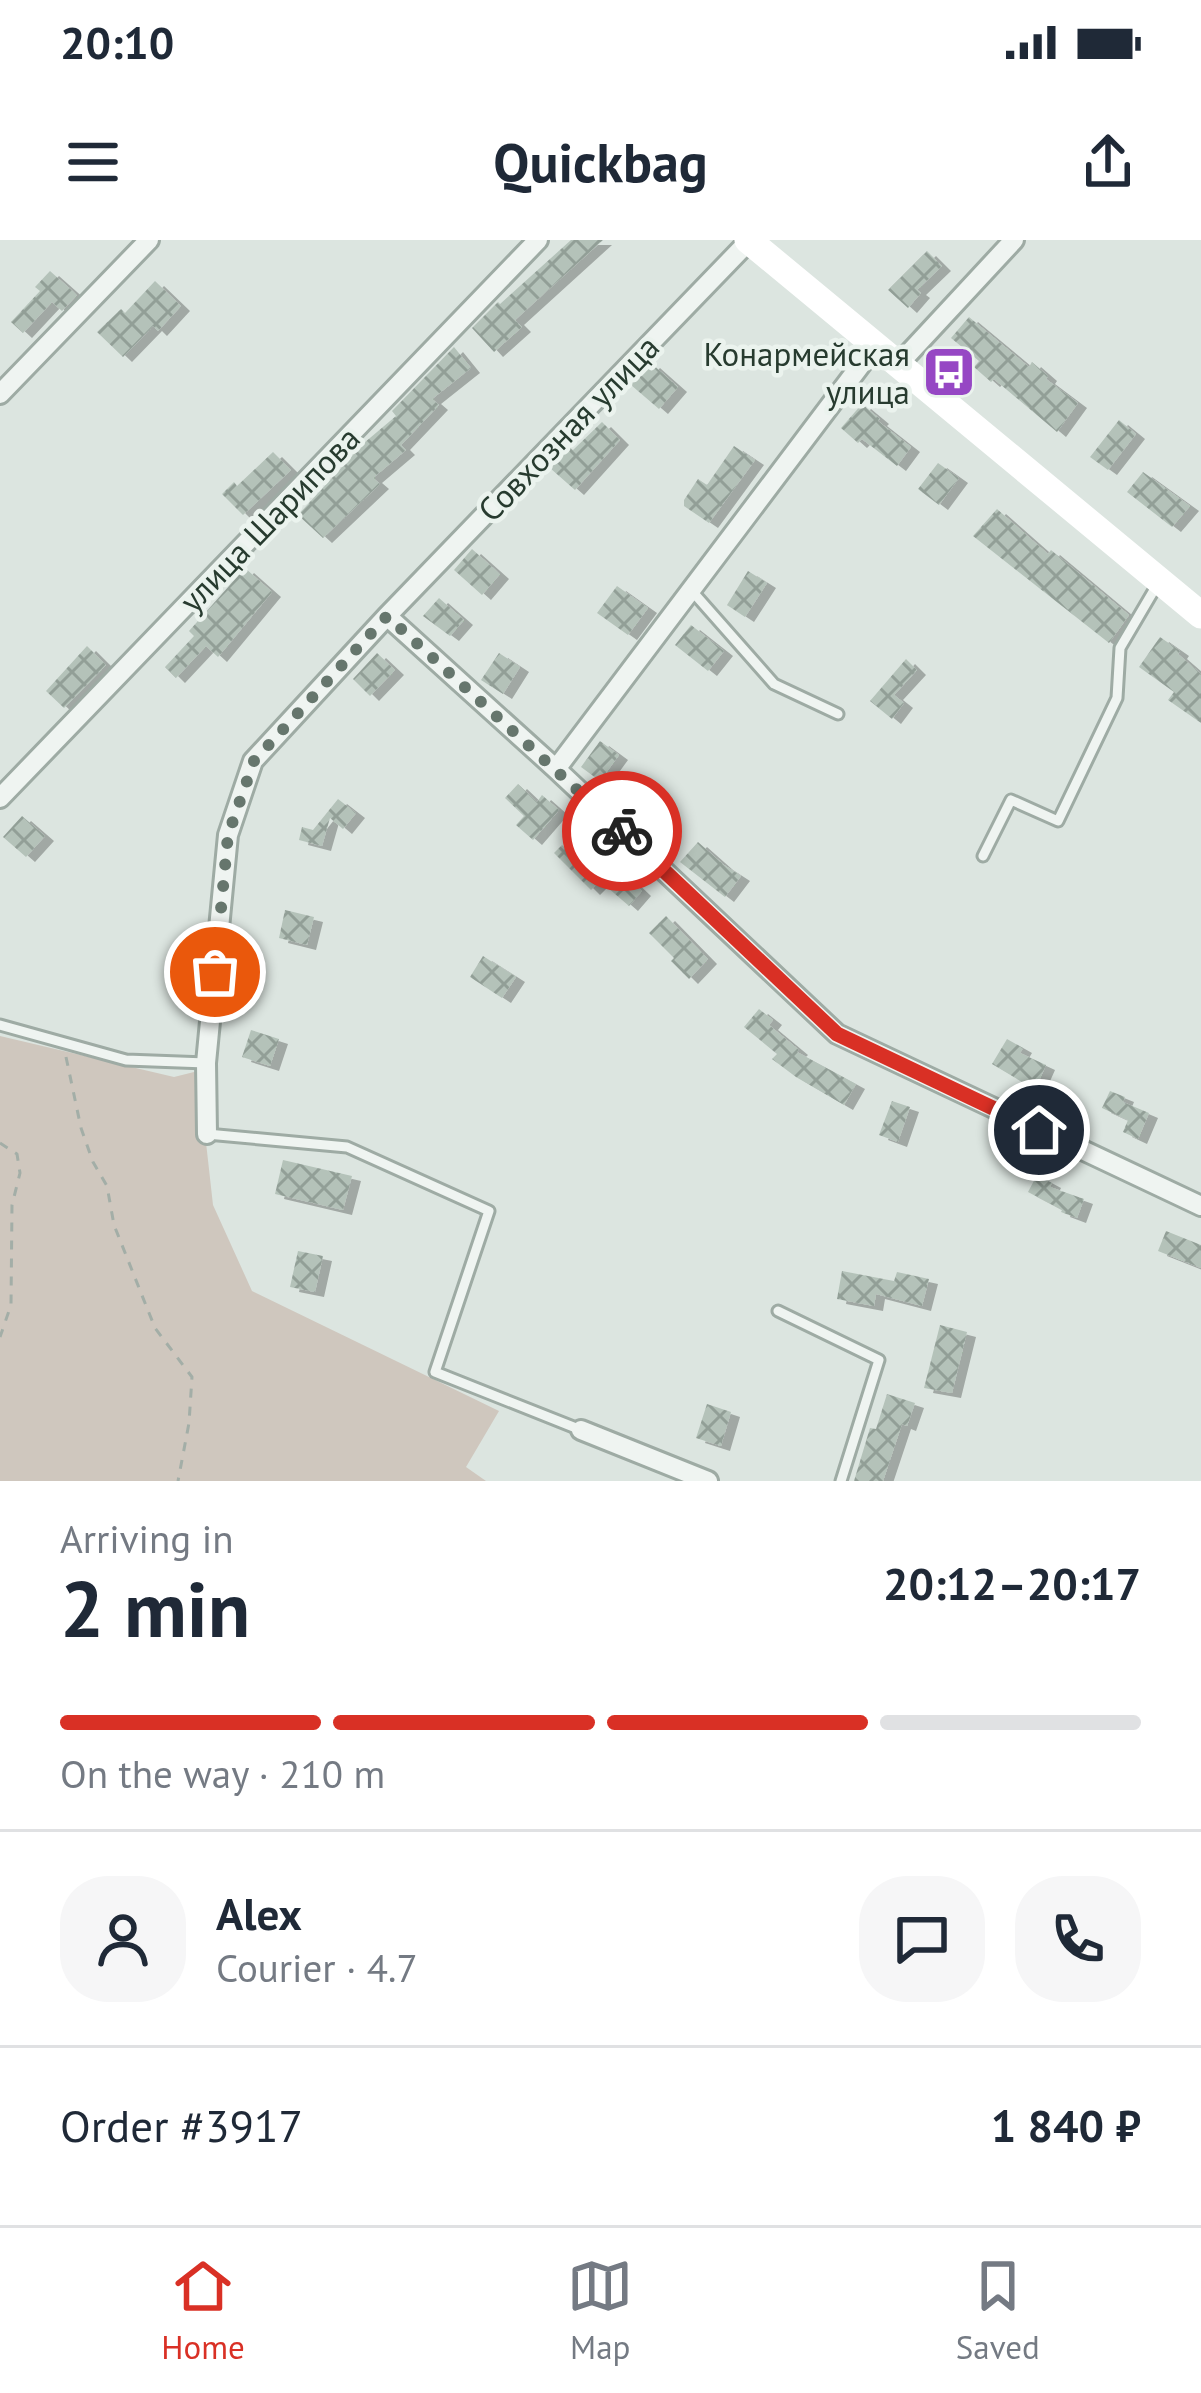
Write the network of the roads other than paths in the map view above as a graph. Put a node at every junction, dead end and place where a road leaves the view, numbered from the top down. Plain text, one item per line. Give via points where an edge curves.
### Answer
1 (149, 240) edge
2 (538, 240) edge
3 (749, 240) edge
4 (1014, 240) edge
5 (874, 346) junction
6 (898, 365) junction
7 (0, 394) edge
8 (1160, 580) junction
9 (692, 591) junction
10 (1201, 615) edge
11 (387, 616) junction
12 (838, 714) dead end
13 (556, 769) junction
14 (0, 799) edge
15 (983, 856) dead end
16 (0, 1025) edge
17 (206, 1064) junction
18 (207, 1134) joint
19 (1201, 1206) edge
20 (778, 1311) dead end
21 (581, 1430) joint
22 (708, 1481) edge
23 (841, 1481) edge

1 - 7 street
2 - 14 street, улица Шарипова
3 - 5 street
3 - 11 street, Совхозная улица
4 - 6 street
5 - 6 street
5 - 9 street
6 - 8 street
8 - 10 street
8 - 15 lane via 1120,648 1117,698 1058,821 1011,800
9 - 12 lane via 774,684
9 - 13 street
11 - 13 street
11 - 17 street via 254,761 228,835
13 - 19 street via 837,1034
16 - 17 lane via 126,1060
17 - 18 street
18 - 21 lane via 347,1147 489,1211 435,1372
20 - 23 lane via 879,1360
21 - 22 street

